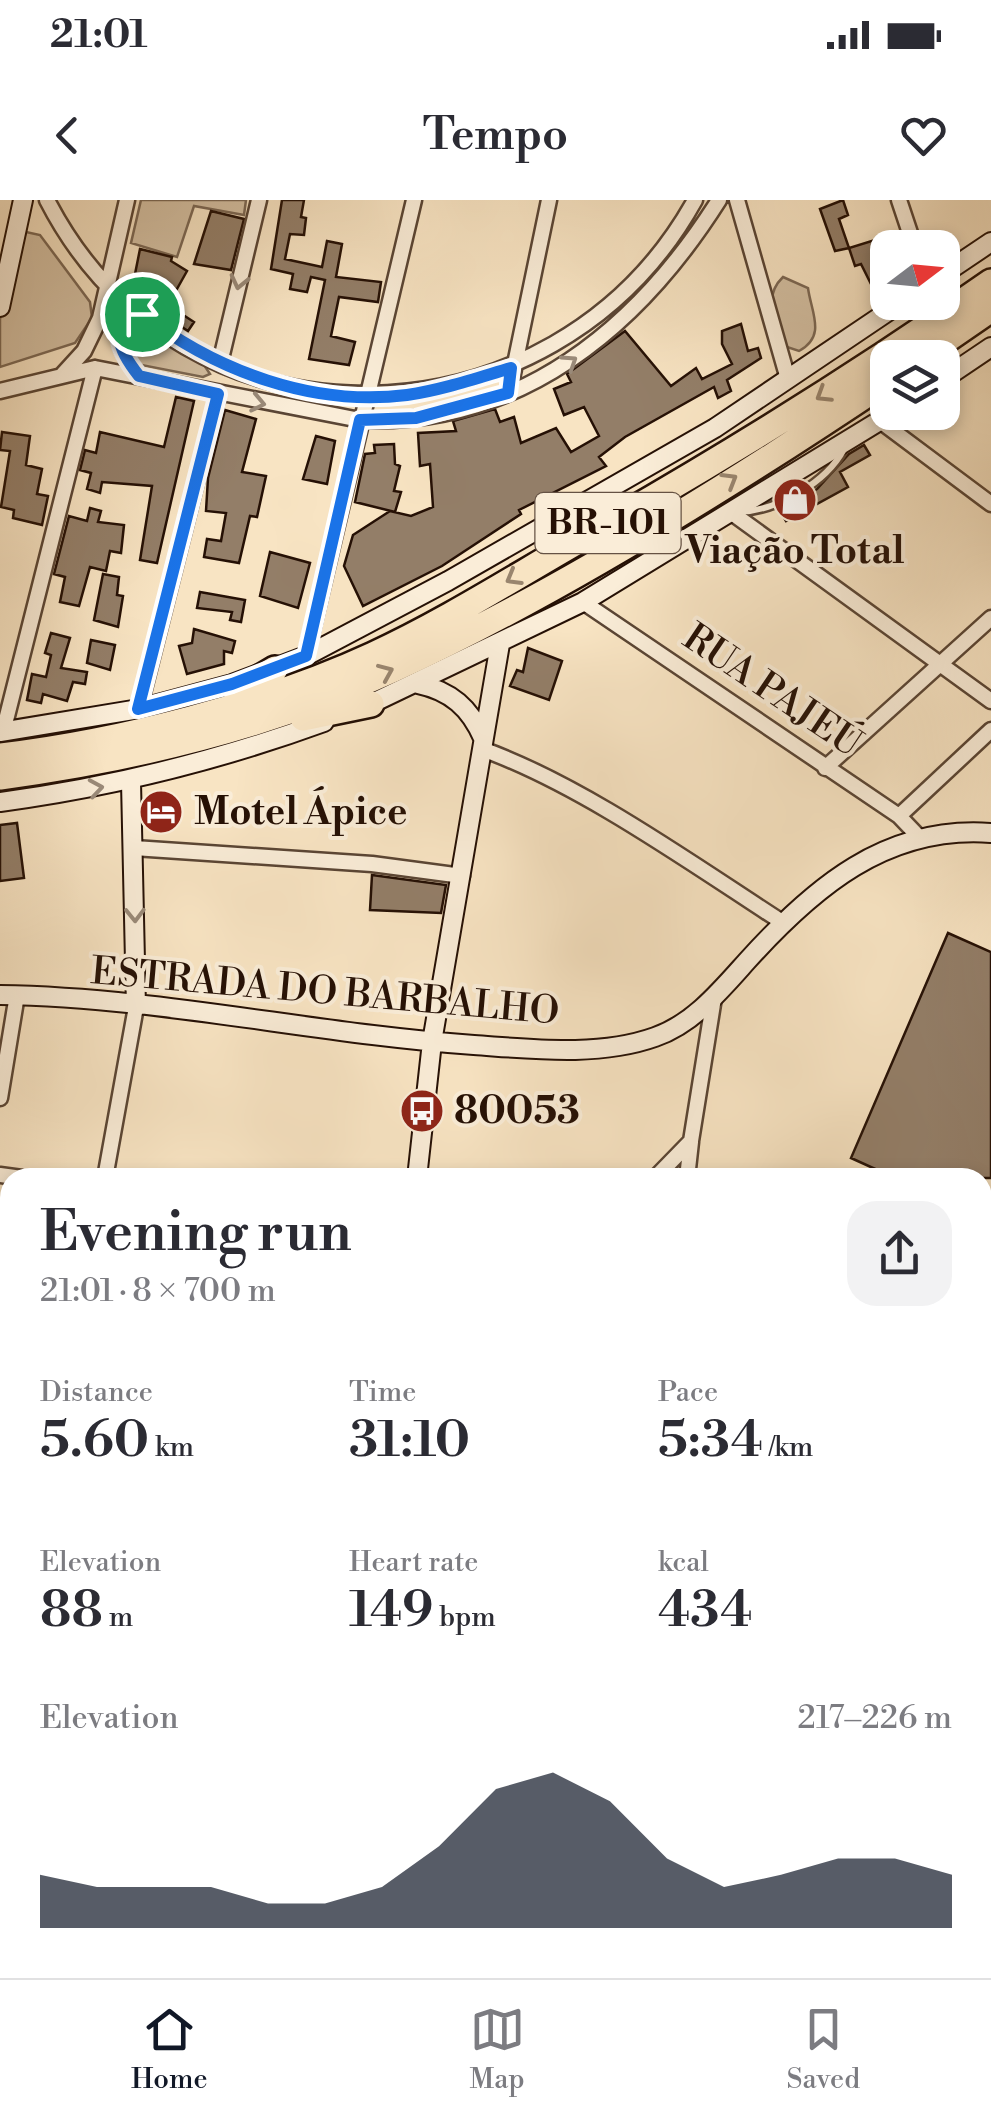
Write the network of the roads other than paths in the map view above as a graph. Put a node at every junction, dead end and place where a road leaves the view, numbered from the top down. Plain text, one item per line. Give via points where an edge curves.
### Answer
1 (23, 200) edge
2 (47, 200) edge
3 (126, 200) edge
4 (259, 200) edge
5 (414, 200) edge
6 (548, 200) edge
7 (694, 200) edge
8 (719, 200) edge
9 (738, 200) edge
10 (899, 200) edge
11 (908, 230) edge
12 (991, 242) edge
13 (960, 263) edge
14 (105, 281) junction
15 (991, 282) edge
16 (0, 307) edge
17 (991, 309) edge
18 (142, 314) junction
19 (875, 320) edge
20 (946, 340) edge
21 (988, 351) edge
22 (220, 363) junction
23 (94, 368) junction
24 (511, 368) junction
25 (960, 369) edge
26 (61, 376) junction
27 (139, 376) junction
28 (788, 379) junction
29 (0, 391) edge
30 (870, 392) edge
31 (508, 393) junction
32 (218, 394) junction
33 (365, 396) junction
34 (360, 420) junction
35 (870, 428) edge
36 (903, 430) edge
37 (991, 504) edge
38 (733, 513) junction
39 (583, 602) junction
40 (991, 618) edge
41 (500, 644) junction
42 (306, 656) junction
43 (944, 664) junction
44 (275, 669) junction
45 (418, 684) junction
46 (991, 700) edge
47 (371, 704) junction
48 (138, 709) junction
49 (197, 727) junction
50 (991, 730) edge
51 (1, 740) edge
52 (482, 744) junction
53 (825, 768) junction
54 (0, 777) edge
55 (131, 782) junction
56 (0, 802) edge
57 (899, 816) junction
58 (991, 833) edge
59 (920, 838) junction
60 (134, 848) junction
61 (462, 876) junction
62 (782, 922) junction
63 (9, 995) edge
64 (714, 998) junction
65 (136, 1007) junction
66 (432, 1042) junction
67 (0, 1098) edge
68 (692, 1141) junction
69 (107, 1168) edge
70 (418, 1168) edge
71 (665, 1168) edge
72 (688, 1168) edge

1 - 16 main road
2 - 14 street
3 - 14 street
4 -> 22 street
5 - 33 street
6 - 24 street
7 - 24 street via 612,300
31 -> 8 street via 560,369 616,327
9 - 28 street
10 - 11 street
12 - 13 main road
14 - 18 street
14 - 26 street via 91,339
15 -> 49 highway, BR-101 via 868,368 705,468 412,635
17 - 20 highway
18 - 22 street
18 - 27 street via 118,333
19 - 28 main road
21 - 25 main road
22 - 33 street via 282,384
23 - 26 street
23 - 27 street
23 - 51 street
24 - 31 street
24 - 33 street via 407,395
26 - 29 street
27 - 32 street
28 - 42 main road via 716,428
49 -> 30 highway, BR-101 via 332,694 459,636
31 - 34 street via 416,418
32 -> 34 street
32 - 48 street
33 - 34 street
34 - 42 street
35 - 38 main road
36 - 37 street
38 - 39 main road
38 - 43 street
39 - 41 main road
39 - 53 street, RUA PAJEÚ
40 - 43 street
41 - 45 main road
41 - 52 main road
42 - 44 main road
43 - 46 street
43 - 53 street
44 - 48 main road
44 - 49 highway
45 - 47 main road
45 - 52 main road via 466,708
47 - 49 highway
47 - 55 main road via 250,749
48 - 51 main road
49 - 51 highway, BR-101 via 63,748
49 - 54 highway, BR-101 via 138,754
50 - 57 street
52 - 61 main road
52 - 62 street via 574,792
53 - 57 street, RUA PAJEÚ
56 -> 55 main road
55 - 60 main road
57 - 59 street, RUA PAJEÚ
58 - 59 main road, ESTRADA DO BARBALHO
59 - 62 main road, ESTRADA DO BARBALHO via 851,866
60 - 61 street
60 -> 65 main road
61 - 66 main road
62 - 64 main road, ESTRADA DO BARBALHO
63 - 65 main road, ESTRADA DO BARBALHO
63 - 67 street
64 - 66 main road, ESTRADA DO BARBALHO via 666,1033 610,1048
64 - 68 street
65 - 66 main road, ESTRADA DO BARBALHO
65 - 69 street
66 - 70 main road
68 - 71 street
68 - 72 street

